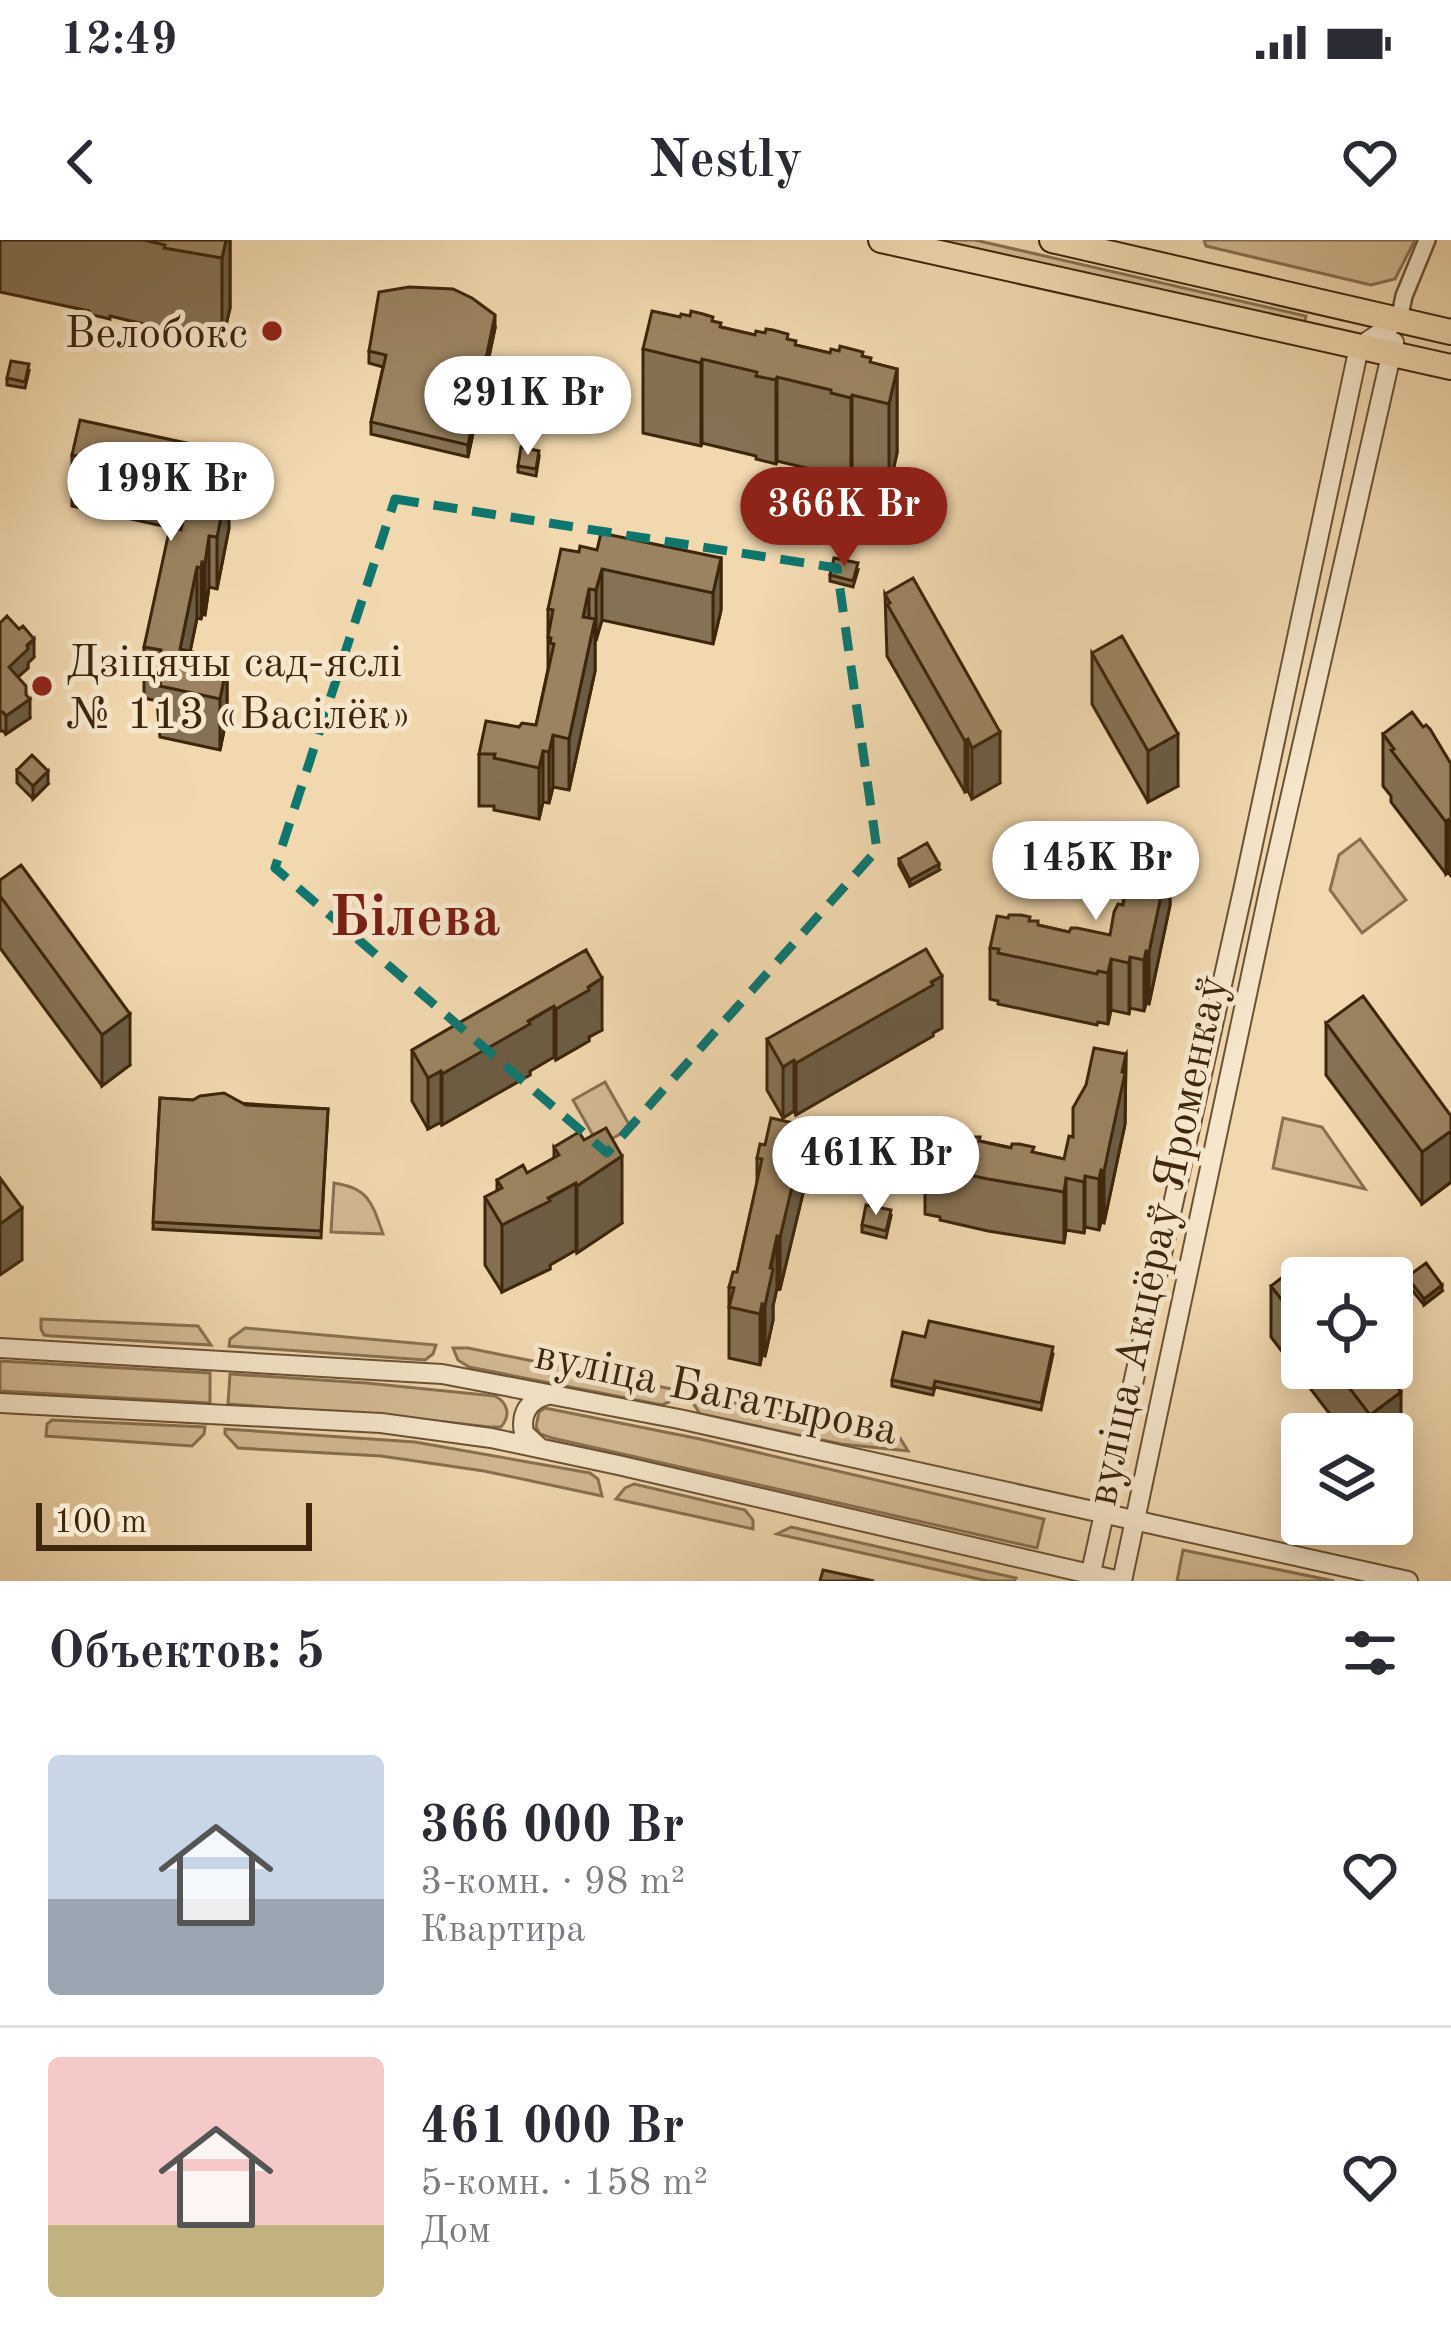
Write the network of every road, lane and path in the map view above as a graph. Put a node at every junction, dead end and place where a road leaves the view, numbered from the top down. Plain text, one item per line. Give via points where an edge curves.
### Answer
1 (881, 240) edge
2 (1052, 240) edge
3 (1427, 240) edge
4 (1399, 320) junction
5 (1451, 332) edge
6 (1359, 347) junction
7 (1392, 354) junction
8 (1451, 367) edge
9 (1286, 693) junction
10 (1312, 701) junction
11 (1244, 886) junction
12 (1269, 891) junction
13 (1225, 971) junction
14 (1250, 978) junction
15 (1196, 1102) junction
16 (1223, 1108) junction
17 (0, 1348) edge
18 (499, 1384) junction
19 (553, 1395) junction
20 (0, 1403) edge
21 (491, 1438) junction
22 (541, 1449) junction
23 (1103, 1513) junction
24 (1136, 1521) junction
25 (1089, 1578) edge
26 (1121, 1581) edge
27 (1408, 1581) edge

1 - 6 main road
2 - 4 main road
3 - 4 street
4 - 5 main road
4 - 6 street
4 - 7 street, вуліца Акцёраў Яроменкаў
6 - 7 main road
6 - 9 street, вуліца Акцёраў Яроменкаў
7 - 8 main road
7 - 10 street, вуліца Акцёраў Яроменкаў
9 - 10 street
9 - 11 street, вуліца Акцёраў Яроменкаў
10 - 12 street, вуліца Акцёраў Яроменкаў
11 - 12 street
11 - 13 street, вуліца Акцёраў Яроменкаў
12 - 14 street, вуліца Акцёраў Яроменкаў
13 - 14 street
13 - 15 street, вуліца Акцёраў Яроменкаў
14 - 16 street, вуліца Акцёраў Яроменкаў
15 - 16 street
15 - 23 street, вуліца Акцёраў Яроменкаў
16 - 24 street, вуліца Акцёраў Яроменкаў
17 - 18 street, вуліца Багатырова
18 - 19 street, вуліца Багатырова
18 - 21 street via 516,1401 517,1418
19 - 22 street via 537,1398 523,1417 524,1433
19 - 23 street, вуліца Багатырова
20 - 21 street, вуліца Багатырова via 381,1423
21 - 22 street, вуліца Багатырова
22 - 25 street, вуліца Багатырова
23 - 24 street, вуліца Багатырова
23 - 25 street, вуліца Акцёраў Яроменкаў
24 - 26 street, вуліца Акцёраў Яроменкаў
24 - 27 street, вуліца Багатырова
25 - 26 street, вуліца Багатырова

